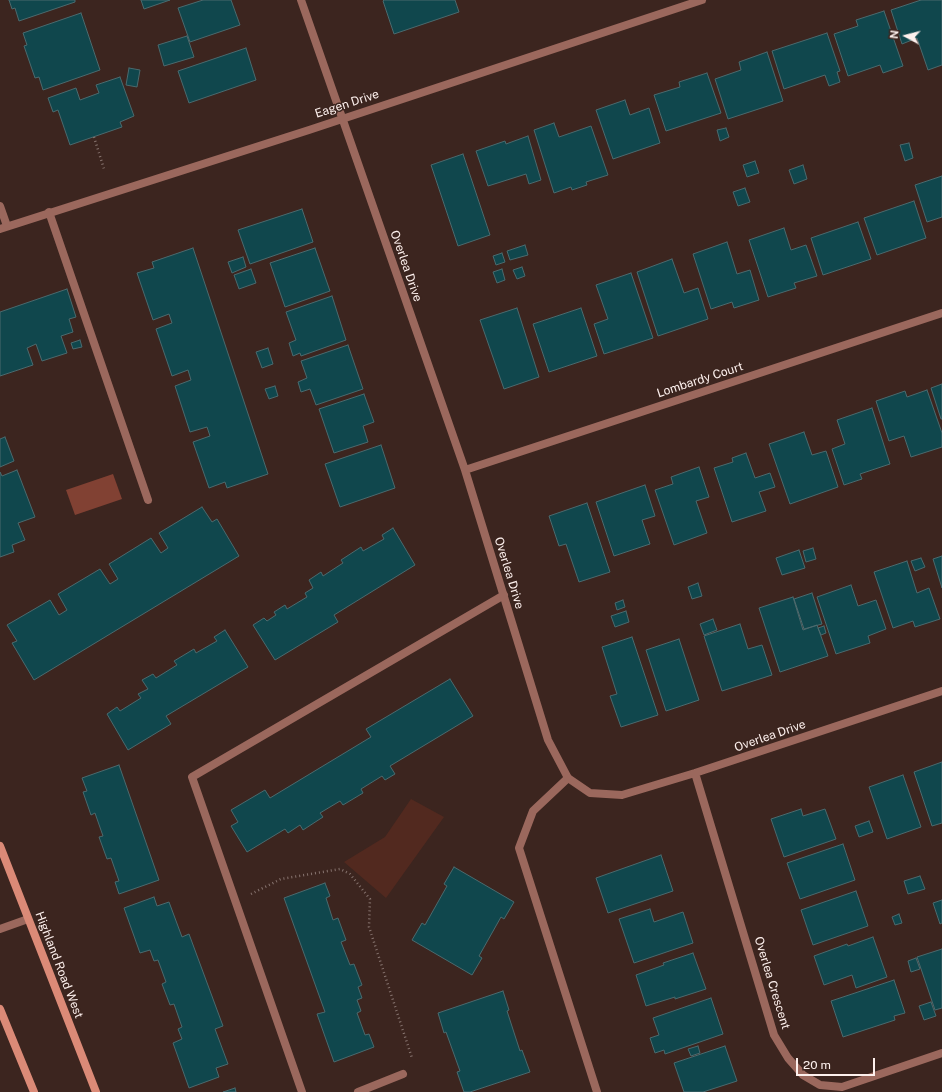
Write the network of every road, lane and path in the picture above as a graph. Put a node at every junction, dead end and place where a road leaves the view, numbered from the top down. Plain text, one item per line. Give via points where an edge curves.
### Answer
1 (301, 0) edge
2 (673, 0) edge
3 (702, 0) edge
4 (676, 9) junction
5 (342, 119) junction
6 (94, 137) dead end
7 (104, 168) dead end
8 (0, 206) edge
9 (49, 212) junction
10 (3, 227) edge
11 (942, 313) edge
12 (465, 470) junction
13 (148, 500) dead end
14 (504, 595) junction
15 (942, 691) edge
16 (695, 773) junction
17 (568, 778) junction
18 (0, 846) edge
19 (236, 901) junction
20 (28, 919) junction
21 (0, 929) edge
22 (0, 1009) edge
23 (942, 1053) edge
24 (403, 1074) joint
25 (34, 1092) edge
26 (96, 1092) edge
27 (302, 1092) edge
28 (358, 1092) edge
29 (597, 1092) edge

1 - 5 street, Overlea Drive
2 - 4 street
3 - 4 street, Eagen Drive
4 - 5 street, Eagen Drive
5 - 9 street, Eagen Drive
5 - 12 street, Overlea Drive
6 - 7 path
8 - 10 street
9 - 10 street, Eagen Drive
9 - 13 street
11 - 12 street, Lombardy Court
12 - 14 street, Overlea Drive
14 - 17 street, Overlea Drive via 548,740
14 - 19 street via 192,777
15 - 16 street, Overlea Drive
16 - 17 street, Overlea Drive via 622,795 590,793
16 - 23 street, Overlea Crescent via 774,1035 788,1058 803,1075 820,1085 842,1087
17 - 29 street via 533,812 519,848
18 - 20 main road, Highland Road West
19 - 24 path via 282,880 340,870 350,874 370,899 369,927 414,1064
19 - 27 street
20 - 21 street
20 - 26 main road, Highland Road West
22 - 25 main road
24 - 28 street

